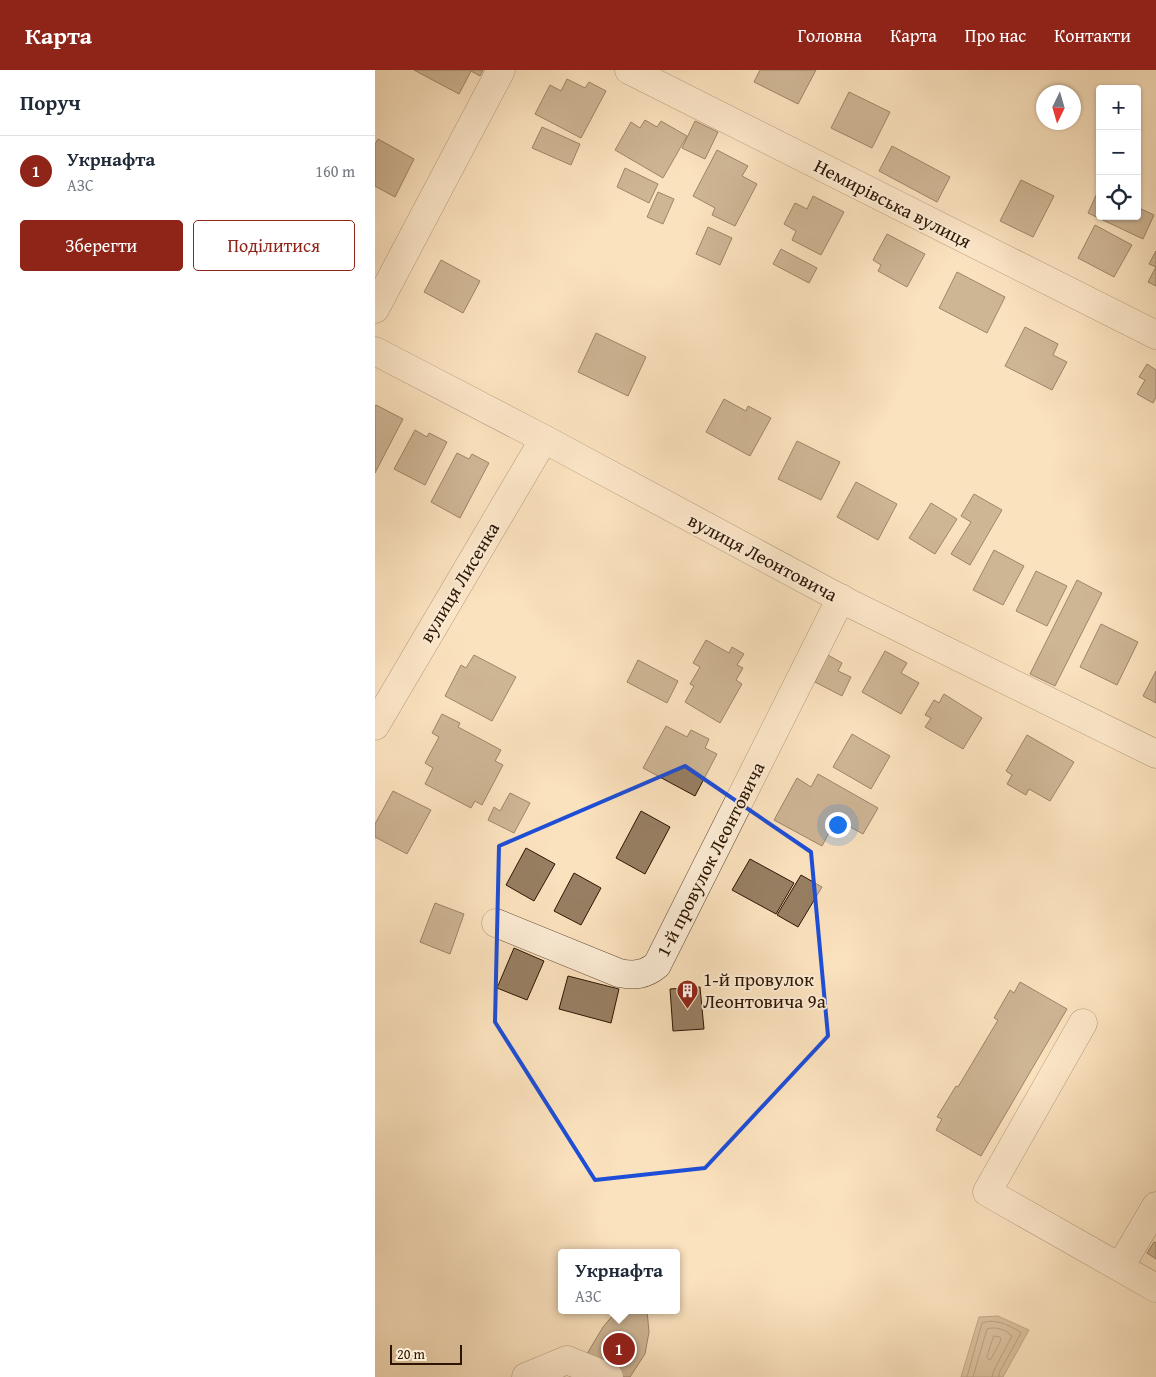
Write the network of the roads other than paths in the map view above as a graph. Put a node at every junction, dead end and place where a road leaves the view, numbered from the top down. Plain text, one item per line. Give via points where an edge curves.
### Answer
1 (501, 70) edge
2 (629, 70) edge
3 (375, 309) edge
4 (1156, 335) edge
5 (375, 351) edge
6 (544, 439) junction
7 (841, 598) junction
8 (375, 726) edge
9 (1156, 754) edge
10 (496, 923) dead end
11 (1083, 1023) dead end
12 (1156, 1206) edge
13 (1120, 1267) junction
14 (1156, 1288) edge
15 (526, 1377) edge
16 (609, 1377) edge

1 - 3 street
2 - 4 street, Немирівська вулиця
5 - 6 street, вулиця Леонтовича
6 - 7 street, вулиця Леонтовича
6 - 8 street, вулиця Лисенка
7 - 9 street, вулиця Леонтовича
7 - 10 street, 1-й провулок Леонтовича via 657,965 640,975 619,973
11 - 13 street via 987,1192
12 - 13 street
13 - 14 street
15 - 16 street via 567,1360

